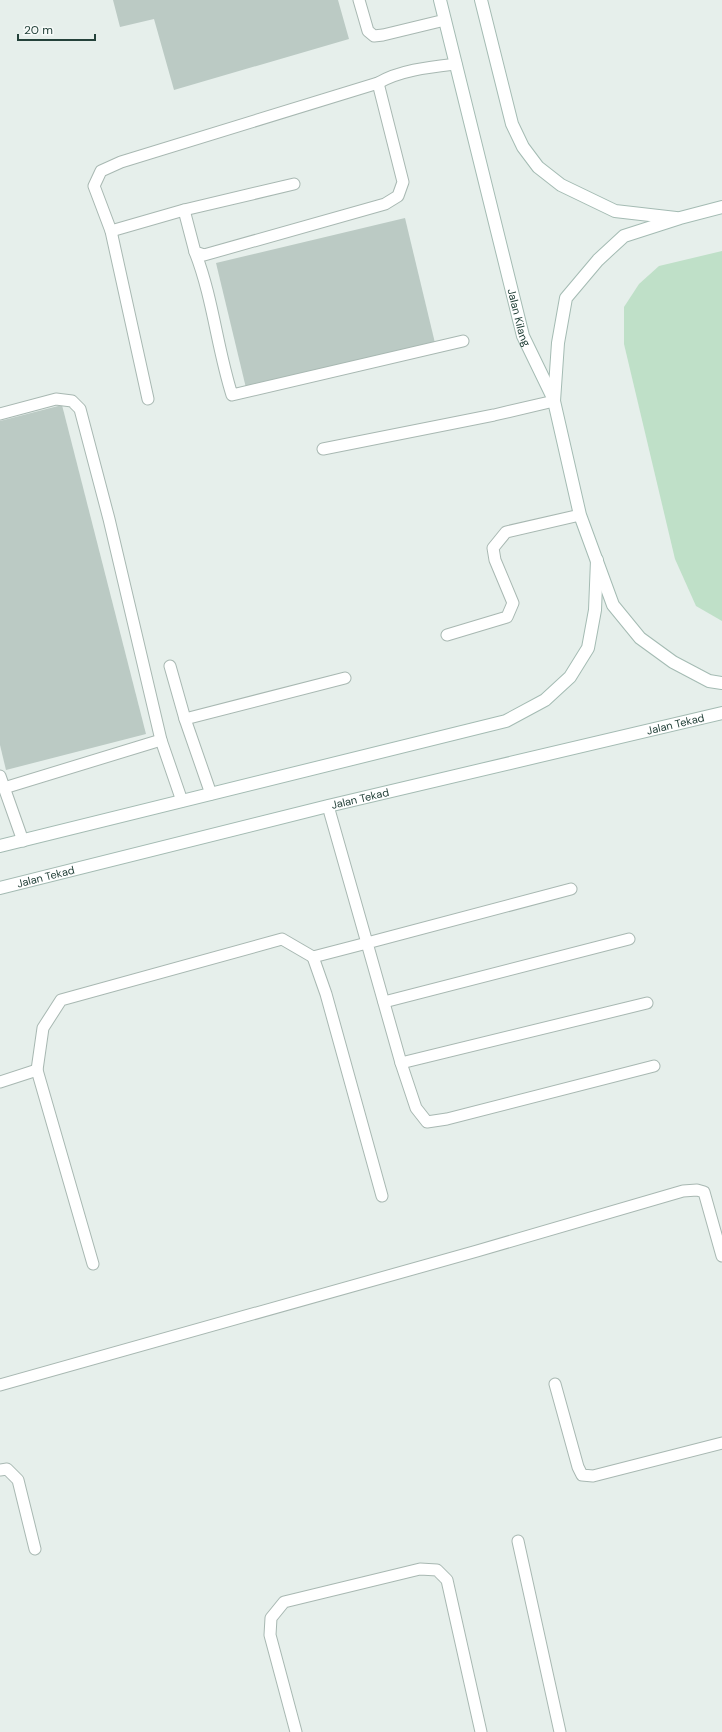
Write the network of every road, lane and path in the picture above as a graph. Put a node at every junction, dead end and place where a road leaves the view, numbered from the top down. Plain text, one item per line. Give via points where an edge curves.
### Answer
1 (359, 0) edge
2 (440, 0) edge
3 (481, 0) edge
4 (445, 20) junction
5 (456, 64) junction
6 (378, 84) junction
7 (294, 184) dead end
8 (722, 207) edge
9 (184, 210) junction
10 (680, 218) junction
11 (111, 231) junction
12 (195, 252) junction
13 (463, 341) dead end
14 (148, 399) dead end
15 (554, 401) junction
16 (0, 414) edge
17 (323, 450) dead end
18 (580, 515) junction
19 (597, 560) junction
20 (447, 634) dead end
21 (170, 666) dead end
22 (345, 678) dead end
23 (722, 683) edge
24 (722, 713) edge
25 (185, 720) junction
26 (161, 740) junction
27 (0, 776) edge
28 (4, 788) junction
29 (211, 794) junction
30 (182, 802) junction
31 (328, 806) junction
32 (23, 841) junction
33 (0, 846) edge
34 (0, 888) edge
35 (570, 889) dead end
36 (629, 939) dead end
37 (367, 943) junction
38 (313, 957) junction
39 (384, 1002) junction
40 (647, 1002) dead end
41 (400, 1063) junction
42 (654, 1066) dead end
43 (37, 1070) junction
44 (0, 1082) edge
45 (382, 1196) dead end
46 (722, 1256) edge
47 (93, 1264) dead end
48 (555, 1384) dead end
49 (0, 1386) edge
50 (722, 1443) edge
51 (0, 1470) edge
52 (518, 1541) dead end
53 (35, 1549) dead end
54 (296, 1732) edge
55 (481, 1732) edge
56 (560, 1732) edge

1 - 4 lane via 368,31 374,36
2 - 4 street, Jalan Kilang
3 - 10 street via 512,124 523,147 538,167 561,185 615,211
4 - 5 street, Jalan Kilang
5 - 6 lane via 389,77
5 - 15 street, Jalan Kilang via 524,336
6 - 11 lane via 121,162 101,171 94,186
6 - 12 lane via 403,182 398,196 385,204 212,253 204,255
7 - 9 lane
8 - 10 street
9 - 11 lane
9 - 12 lane
10 - 15 street via 624,236 598,260 566,298 558,343
11 - 14 lane
12 - 13 lane via 202,270 232,395
15 - 17 lane
15 - 18 street
16 - 26 lane via 56,399 72,401 80,410 109,519
18 - 19 street
18 - 20 lane via 506,532 493,548 495,560 513,603 507,617
19 - 23 street via 613,604 640,638 673,662 709,681
19 - 29 street via 595,610 588,648 570,677 545,700 506,721
21 - 25 lane
22 - 25 lane
24 - 31 street, Jalan Tekad
25 - 29 lane
26 - 28 lane
26 - 30 lane
27 - 28 lane
28 - 32 lane
29 - 30 street
30 - 32 street
31 - 34 street, Jalan Tekad
31 - 37 lane
32 - 33 street
35 - 37 lane
36 - 39 lane
37 - 38 lane
37 - 39 lane
38 - 43 lane via 282,939 61,1000 43,1028
38 - 45 lane via 326,994
39 - 41 lane
40 - 41 lane
41 - 42 lane via 416,1108 427,1122
43 - 44 lane
43 - 47 lane
46 - 49 lane via 704,1192 683,1191 470,1254
48 - 50 lane via 582,1475 593,1476
51 - 53 lane via 7,1469 18,1480
52 - 56 lane
54 - 55 lane via 270,1635 271,1618 284,1602 420,1569 437,1570 447,1580

